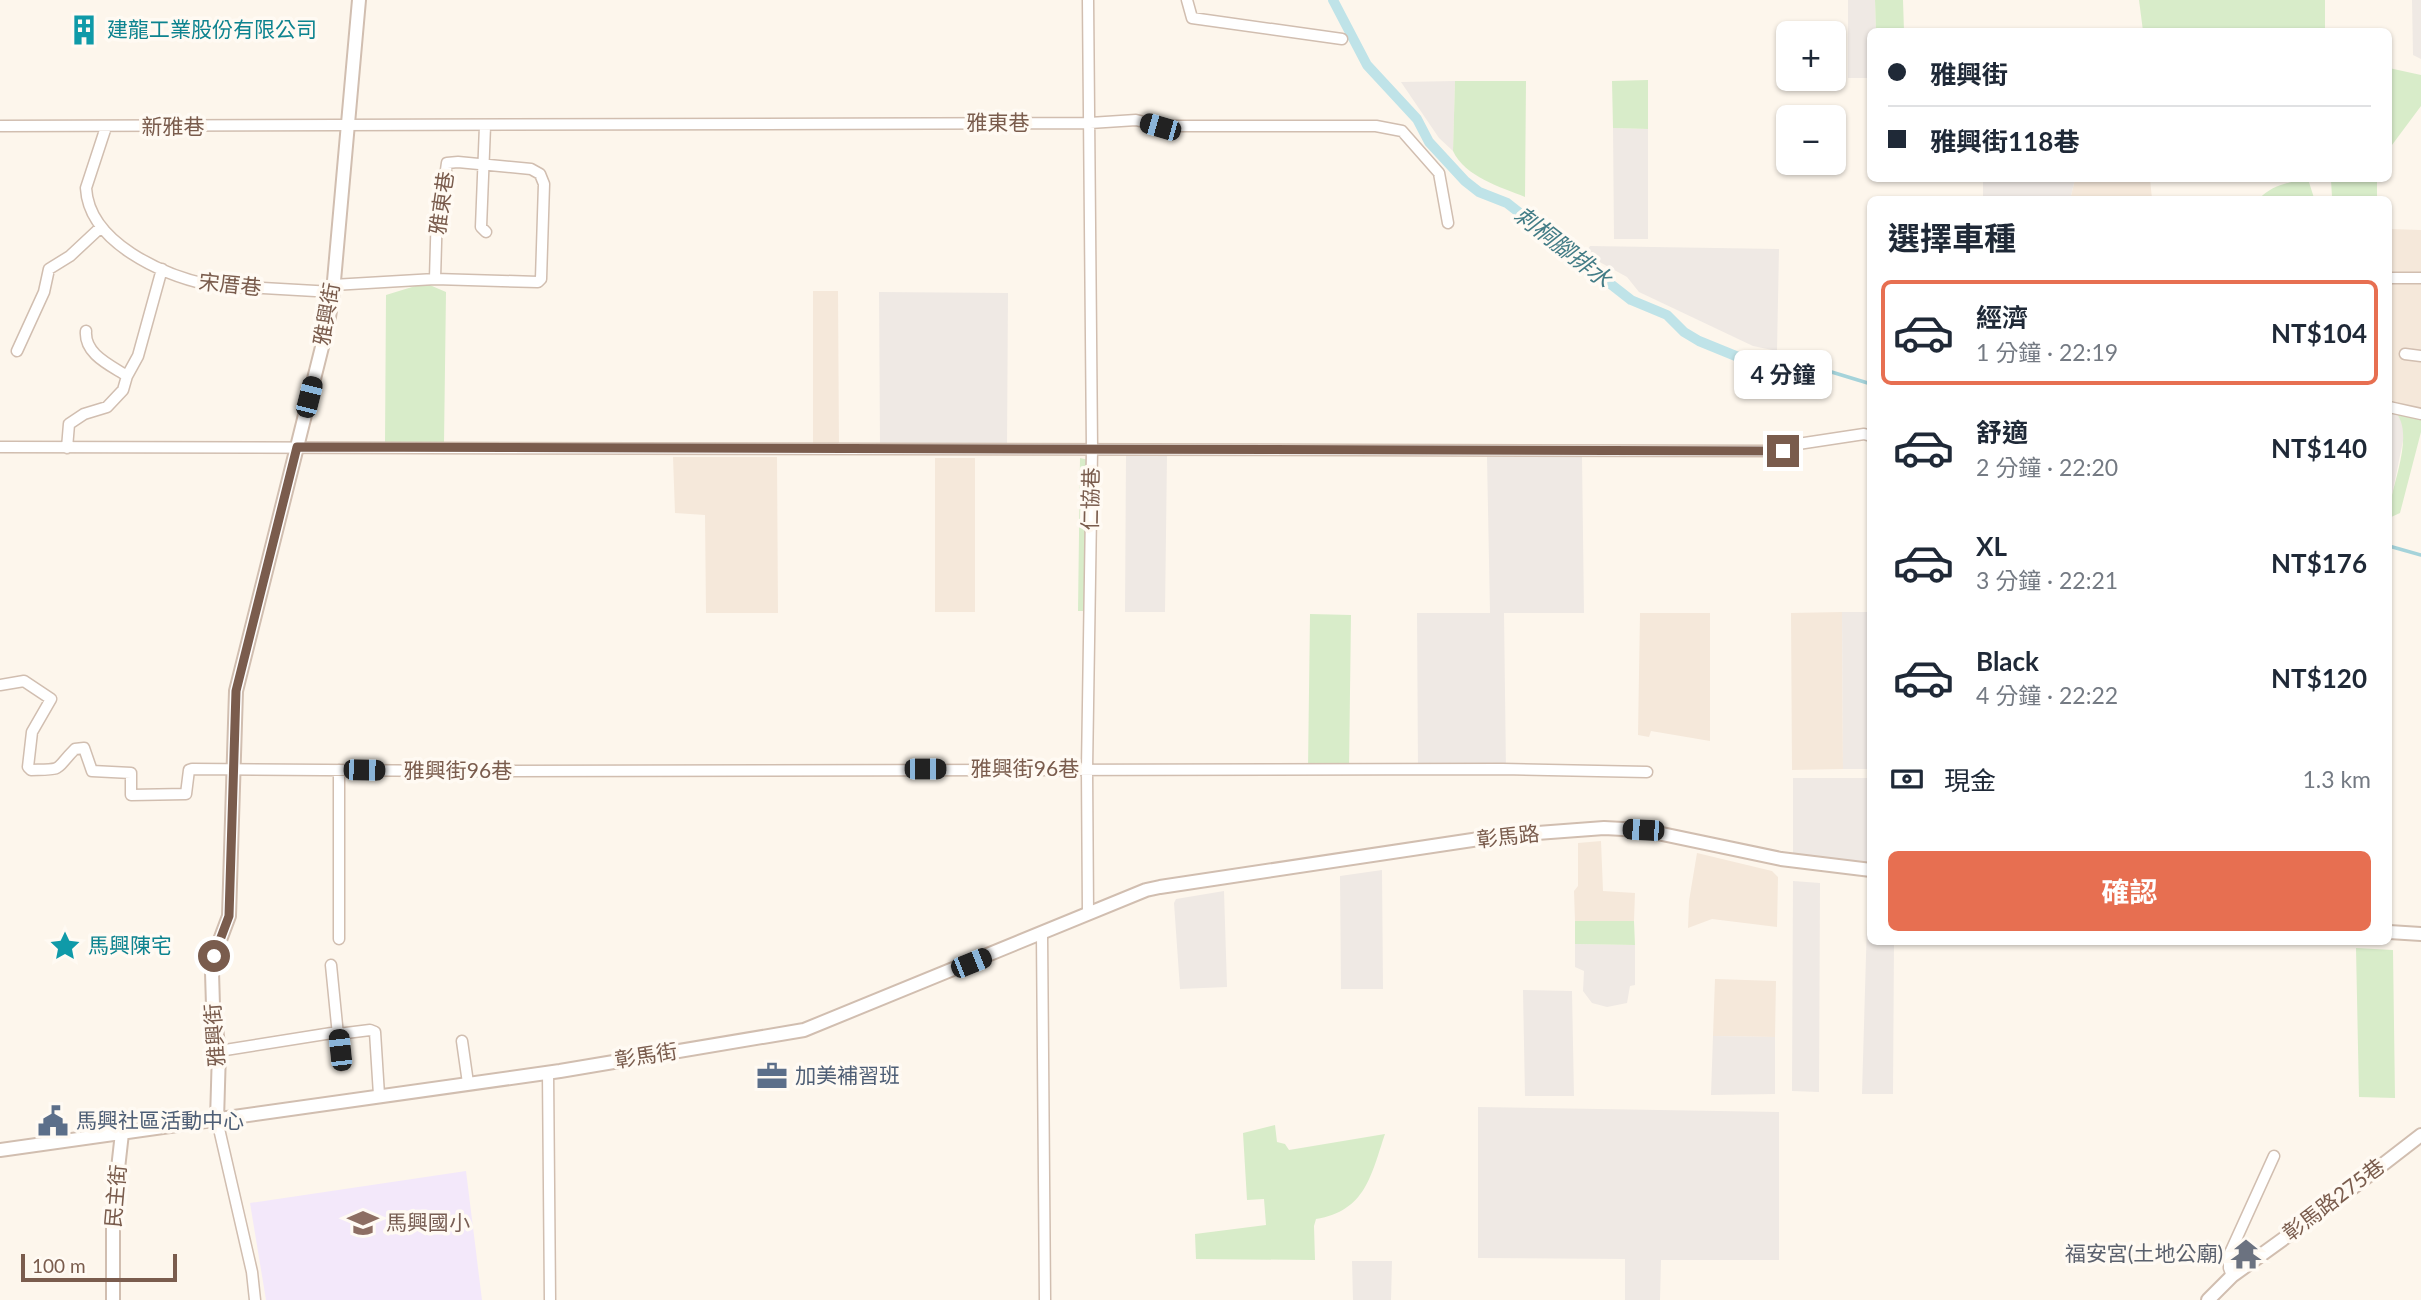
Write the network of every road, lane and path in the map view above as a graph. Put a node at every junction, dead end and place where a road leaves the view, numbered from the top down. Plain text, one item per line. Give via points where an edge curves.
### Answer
1 (359, 0) edge
2 (1088, 0) edge
3 (1187, 0) edge
4 (1342, 39) dead end
5 (1090, 123) junction
6 (0, 126) edge
7 (106, 127) junction
8 (346, 127) junction
9 (485, 127) junction
10 (483, 165) junction
11 (1448, 223) dead end
12 (100, 228) junction
13 (486, 232) dead end
14 (162, 269) junction
15 (2392, 278) edge
16 (2421, 278) edge
17 (435, 279) junction
18 (333, 289) junction
19 (86, 331) dead end
20 (17, 351) dead end
21 (2405, 354) dead end
22 (2421, 356) edge
23 (127, 376) junction
24 (2392, 408) edge
25 (2421, 414) edge
26 (1867, 435) edge
27 (0, 447) edge
28 (297, 447) junction
29 (67, 448) junction
30 (1092, 449) junction
31 (0, 685) edge
32 (1087, 769) junction
33 (236, 770) junction
34 (339, 770) junction
35 (1647, 772) dead end
36 (1867, 870) edge
37 (1146, 890) joint
38 (1088, 914) junction
39 (2392, 932) edge
40 (1042, 934) junction
41 (2421, 934) edge
42 (339, 939) dead end
43 (331, 965) dead end
44 (338, 1033) junction
45 (462, 1041) dead end
46 (219, 1051) junction
47 (341, 1065) dead end
48 (548, 1072) junction
49 (468, 1083) junction
50 (379, 1095) junction
51 (217, 1120) junction
52 (122, 1133) junction
53 (2421, 1135) edge
54 (0, 1150) edge
55 (2274, 1156) dead end
56 (2232, 1276) junction
57 (2212, 1297) edge
58 (113, 1300) edge
59 (255, 1300) edge
60 (550, 1300) edge
61 (1045, 1300) edge

1 - 8 street, 雅興街
2 - 5 street, 仁協巷
3 - 4 street via 1192,18
5 - 9 street, 雅東巷
5 - 11 street, 雅東巷 via 1377,126 1402,131 1439,173
5 - 30 street, 仁協巷
6 - 7 street, 新雅巷
7 - 8 street, 新雅巷
7 - 12 street, 宋厝巷 via 86,188
8 - 9 street, 雅東巷
8 - 18 street, 雅興街
9 - 10 street, 雅東巷
10 - 13 street, 雅東巷 via 481,227
10 - 17 street, 雅東巷 via 447,163 437,208
10 - 17 street, 雅東巷 via 531,169 542,178 541,279
12 - 14 street, 宋厝巷 via 123,248
12 - 20 street via 49,269 44,292
14 - 18 street, 宋厝巷 via 209,285
14 - 23 street via 138,356
15 - 16 street
17 - 18 street, 雅東巷
18 - 28 street, 雅興街
19 - 23 street via 89,349
21 - 22 street
23 - 29 street via 124,390 107,407 69,424
24 - 25 street
26 - 30 street via 1798,444 1783,451
27 - 29 street
28 - 29 street
28 - 30 street
28 - 33 street, 雅興街 via 236,691
30 - 32 street, 仁協巷
31 - 33 street, 雅興街96巷 via 24,681 51,699 32,732 27,766 31,770 57,769 75,749 84,748 93,771 131,773 131,795 186,794 189,770
32 - 34 street, 雅興街96巷
32 - 35 street, 雅興街96巷
32 - 38 street, 仁協巷
33 - 34 street, 雅興街96巷
33 - 46 street, 雅興街 via 229,916 212,972
34 - 42 street
36 - 37 street, 彰馬路 via 1782,859 1643,830 1604,828 1499,836
37 - 38 street, 彰馬街
38 - 40 street, 彰馬街
39 - 41 street
40 - 48 street, 彰馬街 via 804,1030
40 - 61 street
43 - 44 street
44 - 46 street
44 - 47 street
44 - 50 street via 375,1032
45 - 49 street
46 - 51 street, 雅興街
48 - 49 street, 彰馬街
48 - 60 street
49 - 50 street, 彰馬街
50 - 51 street, 彰馬街
51 - 52 street, 彰馬街
51 - 59 street
52 - 54 street, 彰馬街
52 - 58 street, 民主街 via 113,1213
53 - 56 street, 彰馬路275巷
55 - 56 street via 2229,1255
56 - 57 street, 彰馬路275巷

